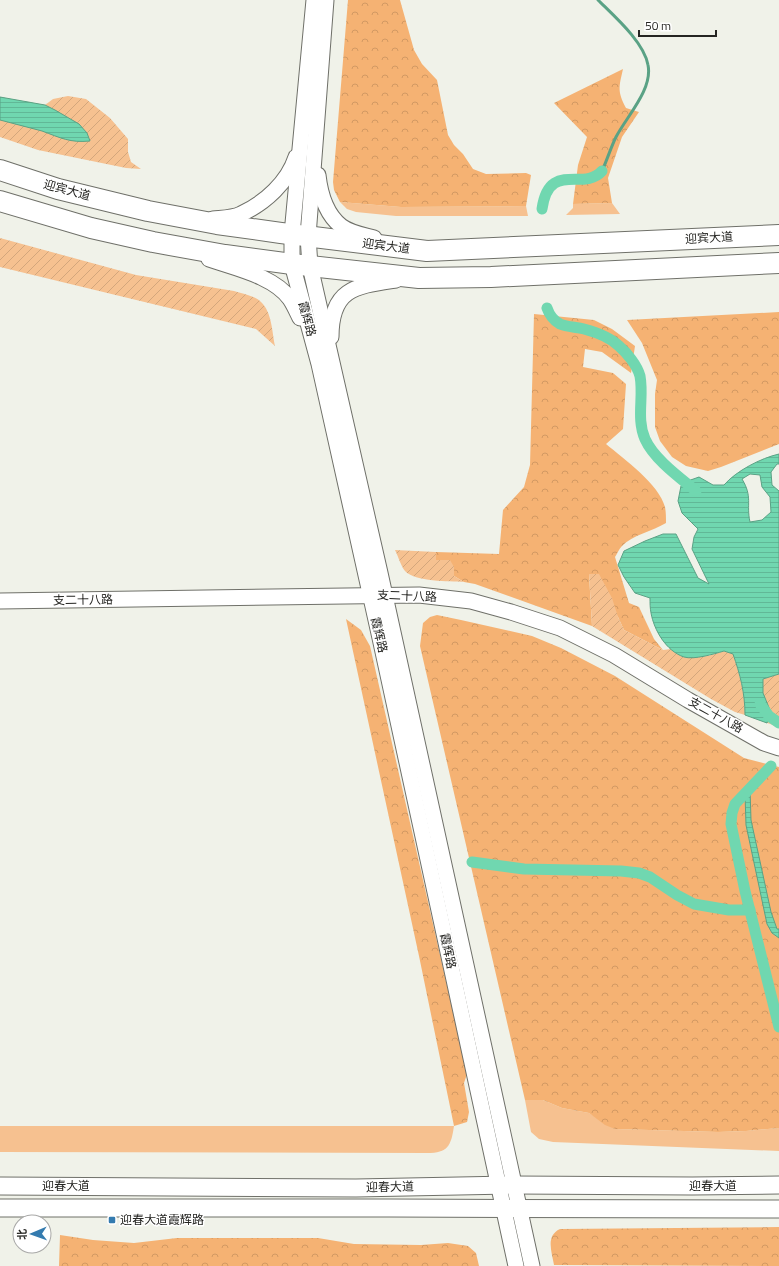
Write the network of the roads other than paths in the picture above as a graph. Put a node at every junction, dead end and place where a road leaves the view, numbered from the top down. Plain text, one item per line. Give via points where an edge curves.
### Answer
1 (314, 0) edge
2 (326, 0) edge
3 (309, 136) junction
4 (0, 170) edge
5 (0, 201) edge
6 (183, 217) junction
7 (119, 234) junction
8 (300, 235) junction
9 (779, 235) edge
10 (427, 251) junction
11 (779, 263) edge
12 (301, 265) junction
13 (419, 278) junction
14 (326, 363) junction
15 (377, 595) junction
16 (0, 601) edge
17 (779, 748) edge
18 (506, 1185) junction
19 (779, 1185) edge
20 (0, 1186) edge
21 (601, 1186) junction
22 (401, 1187) junction
23 (0, 1208) edge
24 (402, 1208) junction
25 (511, 1208) junction
26 (601, 1208) junction
27 (779, 1209) edge
28 (516, 1266) edge
29 (532, 1266) edge

1 - 3 street, 霞辉路
2 - 3 street, 霞辉路
3 - 6 street via 282,184 256,205 240,214 225,218
3 - 8 street, 霞辉路
3 - 10 street via 323,200 341,226
4 - 6 highway, 迎宾大道 via 58,189
5 - 7 highway
6 - 8 highway, 迎宾大道
7 - 12 highway via 218,253
7 - 14 street via 230,266 278,286 290,299
8 - 10 highway, 迎宾大道
8 - 12 street, 霞辉路
9 - 10 highway, 迎宾大道
11 - 13 highway
12 - 13 highway
12 - 14 street, 霞辉路
13 - 14 street via 354,288 341,298 333,314
14 - 15 street, 霞辉路
15 - 16 street, 支二十八路
15 - 17 street, 支二十八路 via 419,594 471,601 560,628 614,655 764,743
15 - 18 street, 霞辉路
18 - 21 main road, 迎春大道
18 - 22 main road, 迎春大道
18 - 25 street, 霞辉路
19 - 21 main road, 迎春大道
20 - 22 main road, 迎春大道
21 - 26 main road
22 - 24 main road
23 - 24 main road, 迎春大道
24 - 25 main road, 迎春大道
25 - 26 main road, 迎春大道
25 - 28 street, 霞辉路
25 - 29 street, 霞辉路
26 - 27 main road, 迎春大道

